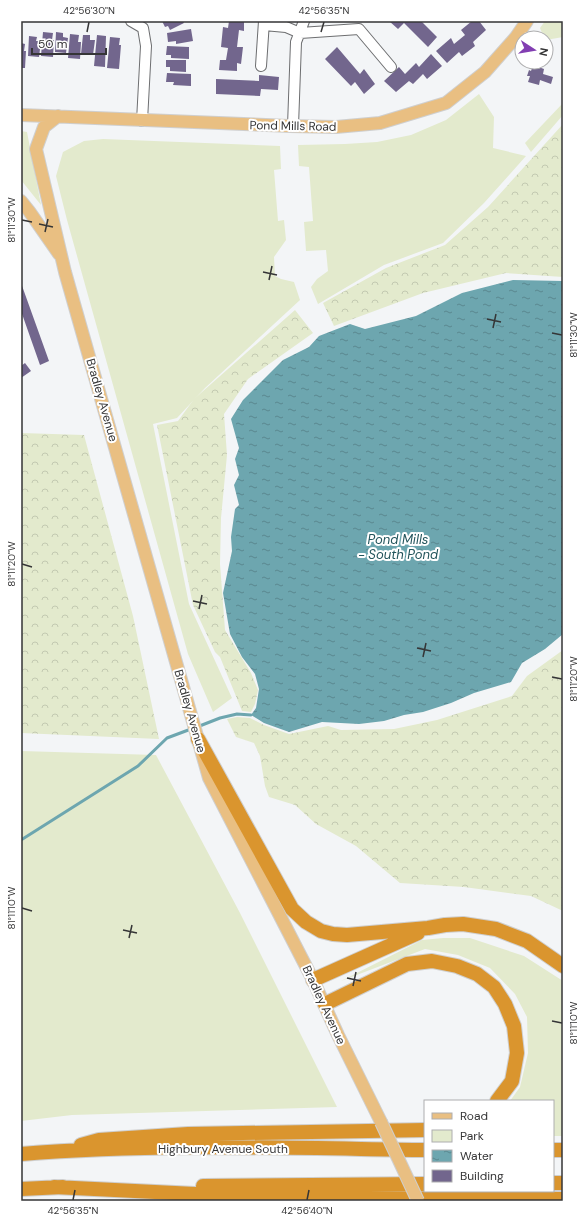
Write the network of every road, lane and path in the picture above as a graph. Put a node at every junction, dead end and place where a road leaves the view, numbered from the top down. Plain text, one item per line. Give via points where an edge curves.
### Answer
1 (131, 21) edge
2 (304, 21) edge
3 (527, 21) edge
4 (264, 23) edge
5 (300, 33) junction
6 (261, 66) dead end
7 (391, 67) dead end
8 (21, 115) edge
9 (58, 116) junction
10 (142, 121) junction
11 (293, 126) junction
12 (21, 201) edge
13 (63, 260) junction
14 (198, 739) junction
15 (428, 928) junction
16 (563, 966) edge
17 (313, 980) junction
18 (325, 1004) junction
19 (498, 1100) edge
20 (424, 1130) edge
21 (424, 1150) edge
22 (49, 1152) junction
23 (21, 1154) edge
24 (424, 1184) edge
25 (54, 1187) junction
26 (21, 1189) edge
27 (563, 1199) edge
28 (418, 1201) edge

1 - 10 street via 142,28 146,46
2 - 5 street
3 - 11 main road, Pond Mills Road via 485,72 446,103 380,123 336,127
4 - 5 street via 286,27
4 - 6 street
5 - 7 street via 359,28
5 - 11 street via 296,42
8 - 9 main road, Pond Mills Road
9 - 10 main road, Pond Mills Road
9 - 13 main road via 44,127 36,150
10 - 11 main road, Pond Mills Road
12 - 13 main road, Bradley Avenue
13 - 14 main road, Bradley Avenue
14 - 15 highway via 292,909 306,922 321,931 348,935
14 - 17 main road, Bradley Avenue via 209,778
15 - 16 highway via 463,924 496,929 527,941
15 - 17 highway
17 - 18 main road, Bradley Avenue
18 - 19 highway via 407,964 432,961 457,966 477,974 494,987 505,1004 514,1026 517,1053 512,1081
18 - 28 main road, Bradley Avenue, bridge
20 - 22 highway via 188,1134 99,1140
21 - 22 highway, Highbury Avenue South via 194,1147
22 - 23 highway, Highbury Avenue South
24 - 25 highway
25 - 26 highway
25 - 27 highway via 278,1198

